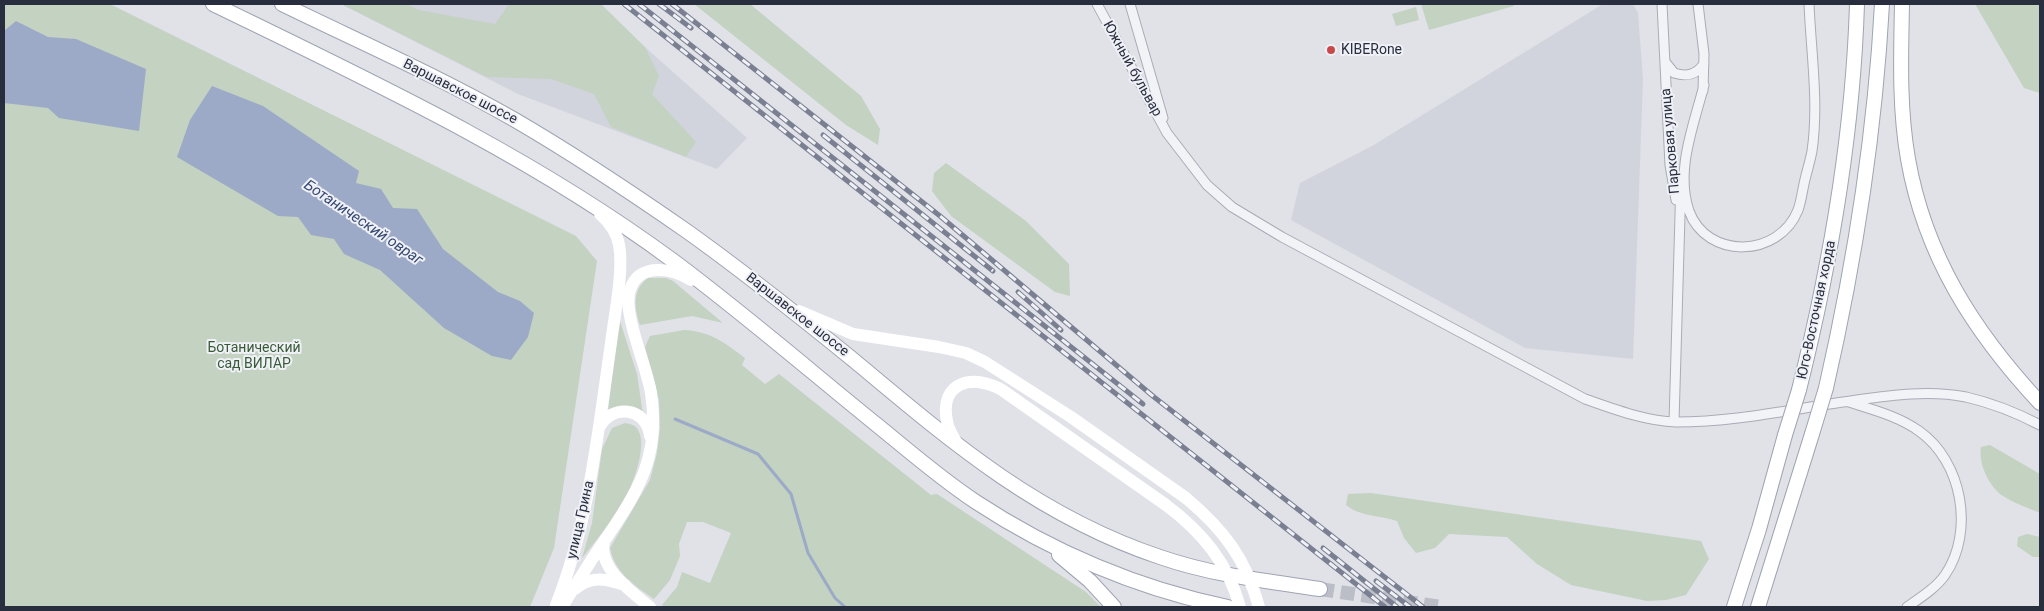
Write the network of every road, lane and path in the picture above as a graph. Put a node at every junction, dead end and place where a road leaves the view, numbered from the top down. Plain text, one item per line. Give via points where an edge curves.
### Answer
1 (213, 4) edge
2 (282, 4) edge
3 (1097, 4) edge
4 (1130, 4) edge
5 (1662, 4) edge
6 (1698, 4) edge
7 (1809, 4) edge
8 (1851, 4) edge
9 (1857, 4) edge
10 (1882, 4) edge
11 (1902, 4) edge
12 (1856, 44) junction
13 (1665, 61) junction
14 (1704, 64) junction
15 (1167, 133) junction
16 (1683, 168) junction
17 (575, 193) junction
18 (1679, 214) junction
19 (780, 300) junction
20 (732, 307) junction
21 (1846, 401) junction
22 (2040, 403) edge
23 (1674, 422) junction
24 (2040, 425) edge
25 (598, 430) junction
26 (959, 448) junction
27 (650, 451) junction
28 (1033, 535) junction
29 (604, 542) junction
30 (588, 565) junction
31 (614, 573) junction
32 (566, 580) junction
33 (625, 585) junction
34 (1320, 589) tunnel mouth
35 (571, 592) junction
36 (555, 607) edge
37 (562, 607) edge
38 (650, 607) edge
39 (1114, 607) edge
40 (1220, 607) edge
41 (1240, 607) edge
42 (1259, 607) edge
43 (1734, 607) edge
44 (1758, 607) edge
45 (1907, 607) edge

1 - 17 main road via 465,128
2 - 19 main road, Варшавское шоссе via 479,100 554,143 621,185
3 - 15 street, Южный бульвар
4 - 15 street, Южный бульвар
5 - 13 street, Парковая улица
6 - 14 street, Парковая улица
7 - 16 street via 1814,108 1812,151 1798,211 1786,228 1775,238 1743,249 1728,247 1710,238 1697,225 1689,210
8 - 12 street
9 - 12 main road, Юго-Восточная хорда
10 - 44 main road, Юго-Восточная хорда, bridge via 1872,138 1844,308 1826,388
11 - 22 main road via 1901,65 1908,160 1934,247 1948,278 1992,349
12 - 43 main road, Юго-Восточная хорда, bridge via 1848,134 1821,301 1799,390
13 - 14 street via 1669,69 1682,76 1694,74
13 - 18 street, Парковая улица via 1670,165
14 - 16 street, Парковая улица via 1704,85
15 - 23 street, Южный бульвар via 1206,185 1232,207 1282,238 1585,399 1626,414
16 - 18 street, Парковая улица
17 - 20 main road via 672,259
17 - 25 street, улица Грина via 611,227 620,254
18 - 23 street
19 - 26 main road, Варшавское шоссе
19 - 42 street, bridge via 853,334 939,347 966,353 985,362 1186,498 1216,524 1231,542 1247,572
20 - 27 street via 670,270 648,272 632,285 629,310 651,394 653,431
20 - 28 main road via 947,480 981,505
21 - 23 street, Южный бульвар via 1730,419
21 - 24 street, Южный бульвар via 1902,394 1965,397 1996,405
21 - 45 street via 1900,419 1921,432 1939,451 1954,476 1961,499 1961,524 1945,575
25 - 27 street via 608,415 623,411 636,413 650,430
25 - 32 street, улица Грина via 586,504
26 - 34 main road, Варшавское шоссе via 1048,506 1140,550 1226,575
26 - 41 street, bridge via 947,420 948,400 959,385 972,380 1002,390 1166,505 1201,534 1216,553
27 - 29 street, улица Грина via 630,505
28 - 39 main road via 1090,581
28 - 40 main road via 1118,574
29 - 30 street, улица Грина
29 - 31 street via 604,554
30 - 31 street
30 - 32 street via 578,567
30 - 35 street, улица Грина
31 - 33 street
32 - 36 street, улица Грина
33 - 35 street via 596,579 584,582
33 - 38 street
35 - 37 street, улица Грина

